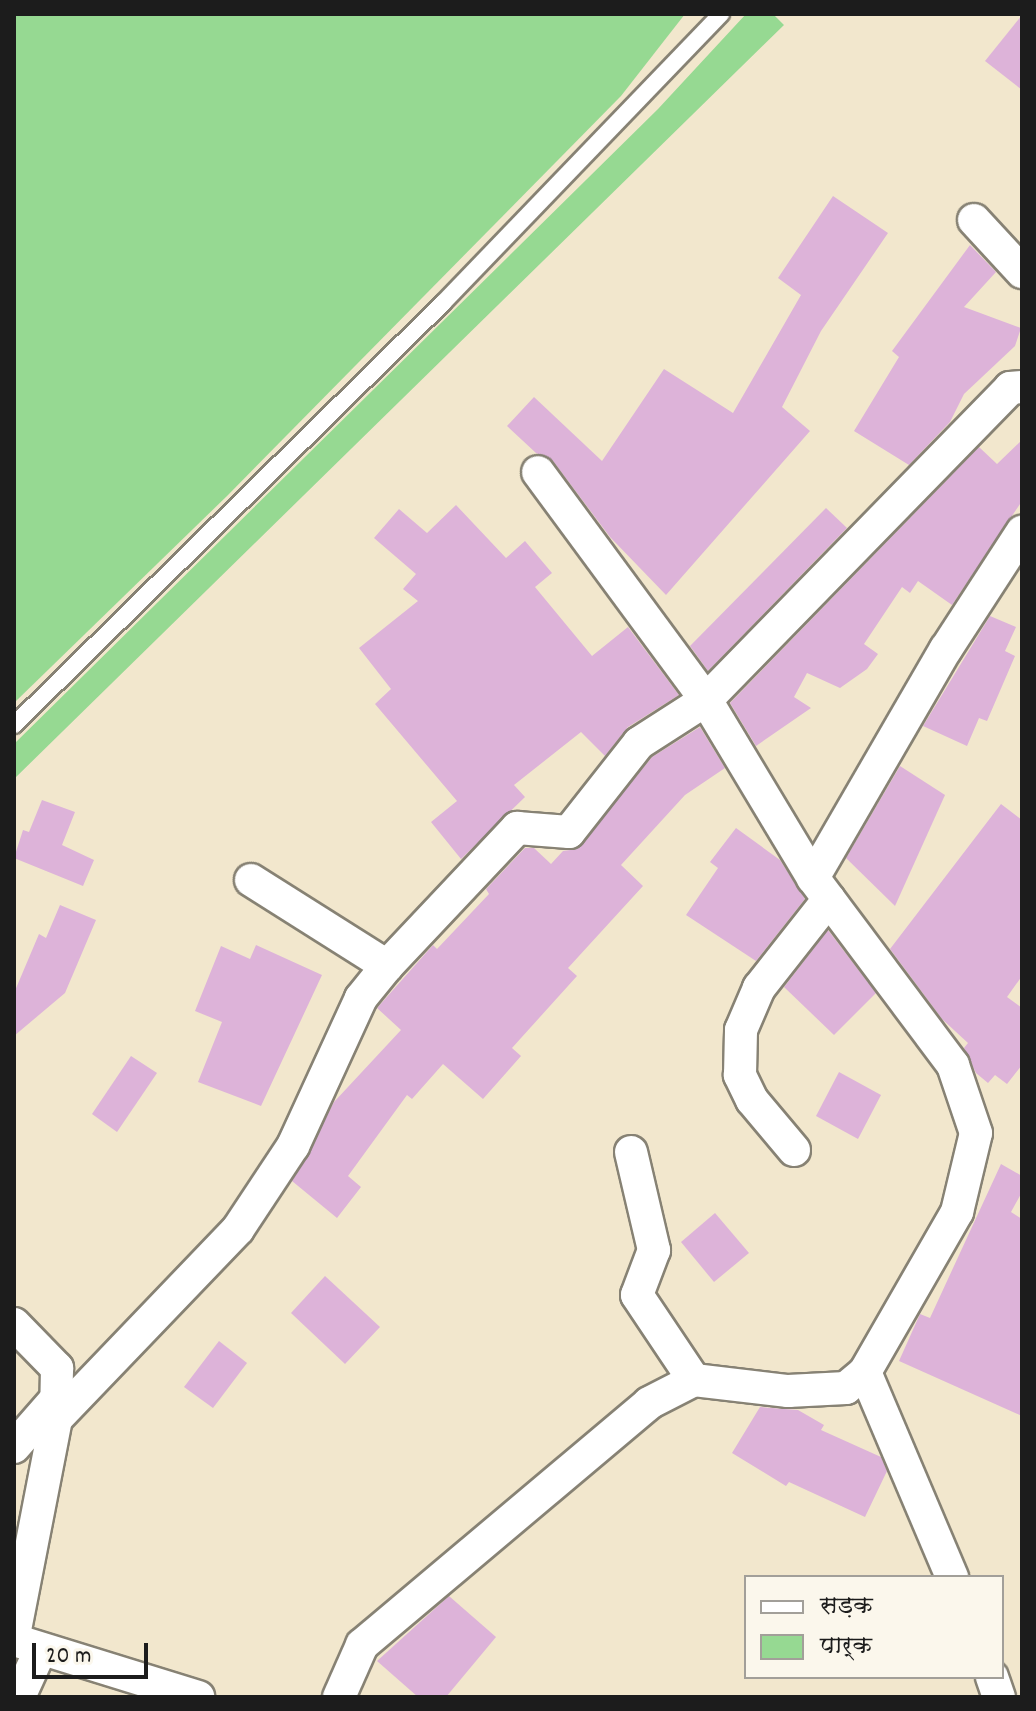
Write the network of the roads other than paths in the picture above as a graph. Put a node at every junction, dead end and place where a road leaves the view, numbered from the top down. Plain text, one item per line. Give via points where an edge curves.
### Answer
1 (721, 14) edge
2 (974, 220) dead end
3 (1022, 272) edge
4 (1022, 387) edge
5 (538, 472) dead end
6 (1022, 532) edge
7 (706, 700) junction
8 (14, 725) edge
9 (251, 880) dead end
10 (821, 888) junction
11 (387, 966) junction
12 (794, 1150) dead end
13 (631, 1152) dead end
14 (14, 1324) edge
15 (694, 1380) junction
16 (856, 1380) junction
17 (56, 1409) junction
18 (14, 1447) edge
19 (951, 1575) edge
20 (23, 1642) edge
21 (19, 1697) edge
22 (198, 1697) edge
23 (339, 1697) edge

1 - 8 lane via 443,303
2 - 3 street
4 - 7 street via 1010,388
5 - 7 street
6 - 10 street via 946,649
7 - 10 street
7 - 11 street via 639,743 569,832 517,828
9 - 11 street
10 - 12 street via 759,988 741,1030 740,1075 752,1100
10 - 16 street via 953,1065 976,1133 957,1212
11 - 17 street via 361,998 293,1146 238,1229
13 - 15 street via 654,1250 637,1295
14 - 17 street via 57,1368
15 - 16 street via 788,1391
15 - 23 street via 649,1403 362,1645
16 - 19 street via 885,1415
17 - 18 street
17 - 20 street
20 - 21 street
20 - 22 street

